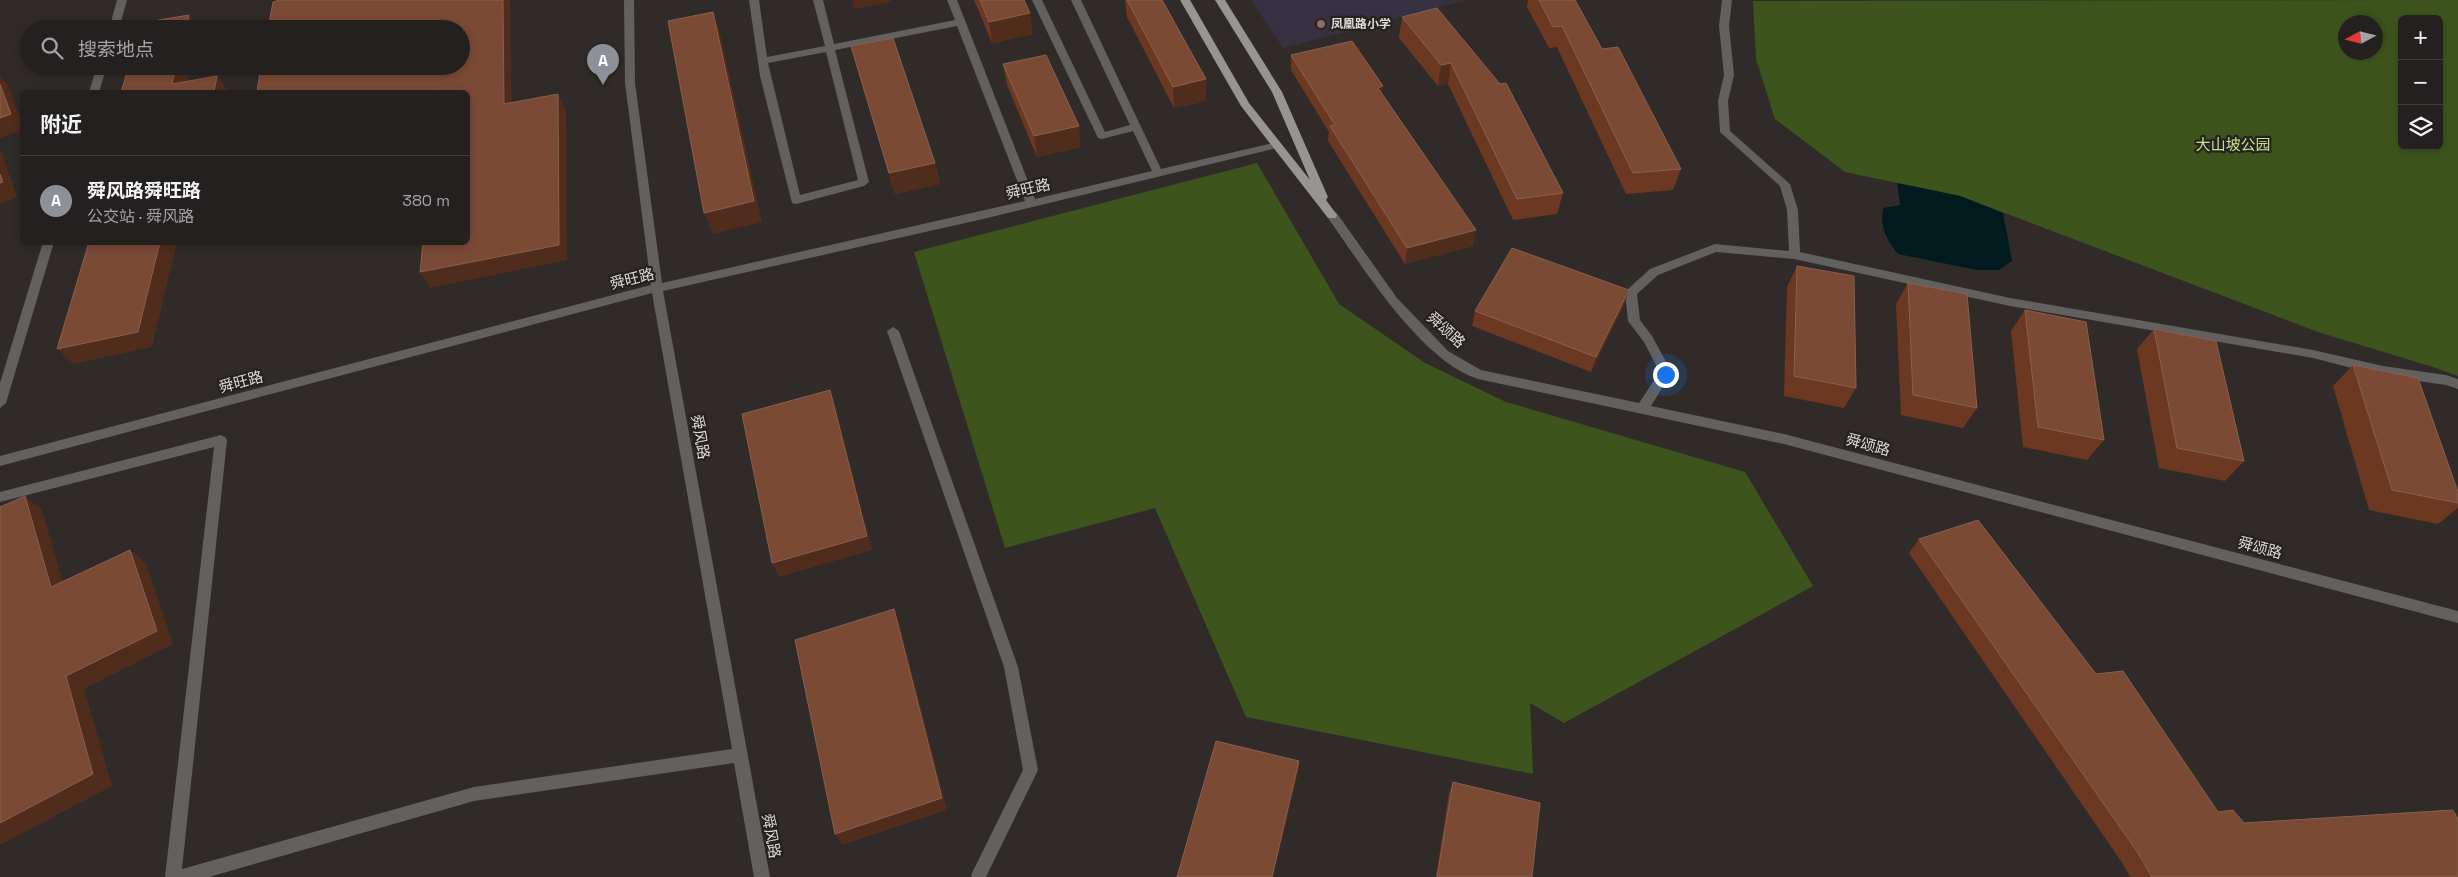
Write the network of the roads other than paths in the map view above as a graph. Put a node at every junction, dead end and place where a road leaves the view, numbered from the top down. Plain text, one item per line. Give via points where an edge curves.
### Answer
1 (122, 0) edge
2 (629, 0) edge
3 (754, 0) edge
4 (818, 0) edge
5 (952, 0) edge
6 (1038, 0) edge
7 (1076, 0) edge
8 (1184, 0) edge
9 (1220, 0) edge
10 (1727, 0) edge
11 (116, 20) edge
12 (961, 22) junction
13 (830, 48) junction
14 (762, 61) junction
15 (99, 75) edge
16 (95, 90) edge
17 (1136, 127) junction
18 (1277, 145) junction
19 (1158, 173) junction
20 (1032, 203) junction
21 (1332, 215) junction
22 (48, 245) edge
23 (1794, 255) junction
24 (657, 288) junction
25 (893, 331) dead end
26 (2458, 384) edge
27 (0, 403) edge
28 (1642, 409) junction
29 (0, 461) edge
30 (0, 497) edge
31 (2458, 617) edge
32 (740, 755) junction
33 (978, 876) edge
34 (173, 877) edge
35 (182, 877) edge
36 (762, 877) edge

1 - 11 street
2 - 24 street, 舜风路 via 630,83
3 - 14 street
4 - 13 street
5 - 12 street
6 - 17 street via 1102,136
7 - 17 street
8 - 18 main road, 舜颂路 via 1245,104
9 - 21 main road, 舜颂路 via 1277,92
10 - 23 street via 1724,26 1729,75 1723,101 1728,134 1785,184 1795,223
12 - 13 street
12 - 20 street
13 - 14 street
13 - 14 street via 864,182 796,200
15 - 16 street
17 - 19 street
18 - 19 street, 舜旺路
18 - 21 main road, 舜颂路
19 - 20 street, 舜旺路
20 - 24 street, 舜旺路
21 - 28 street, 舜颂路 via 1393,301 1444,354 1478,374
22 - 27 street
23 - 26 street via 2010,302 2313,354
23 - 28 street via 1715,248 1654,272 1631,292 1634,321 1664,369 1661,380
24 - 29 street, 舜旺路
24 - 32 street, 舜风路
25 - 33 street via 1012,667 1031,770
28 - 31 street, 舜颂路 via 1784,439
30 - 34 street via 221,440
32 - 35 street via 474,794
32 - 36 street, 舜风路

